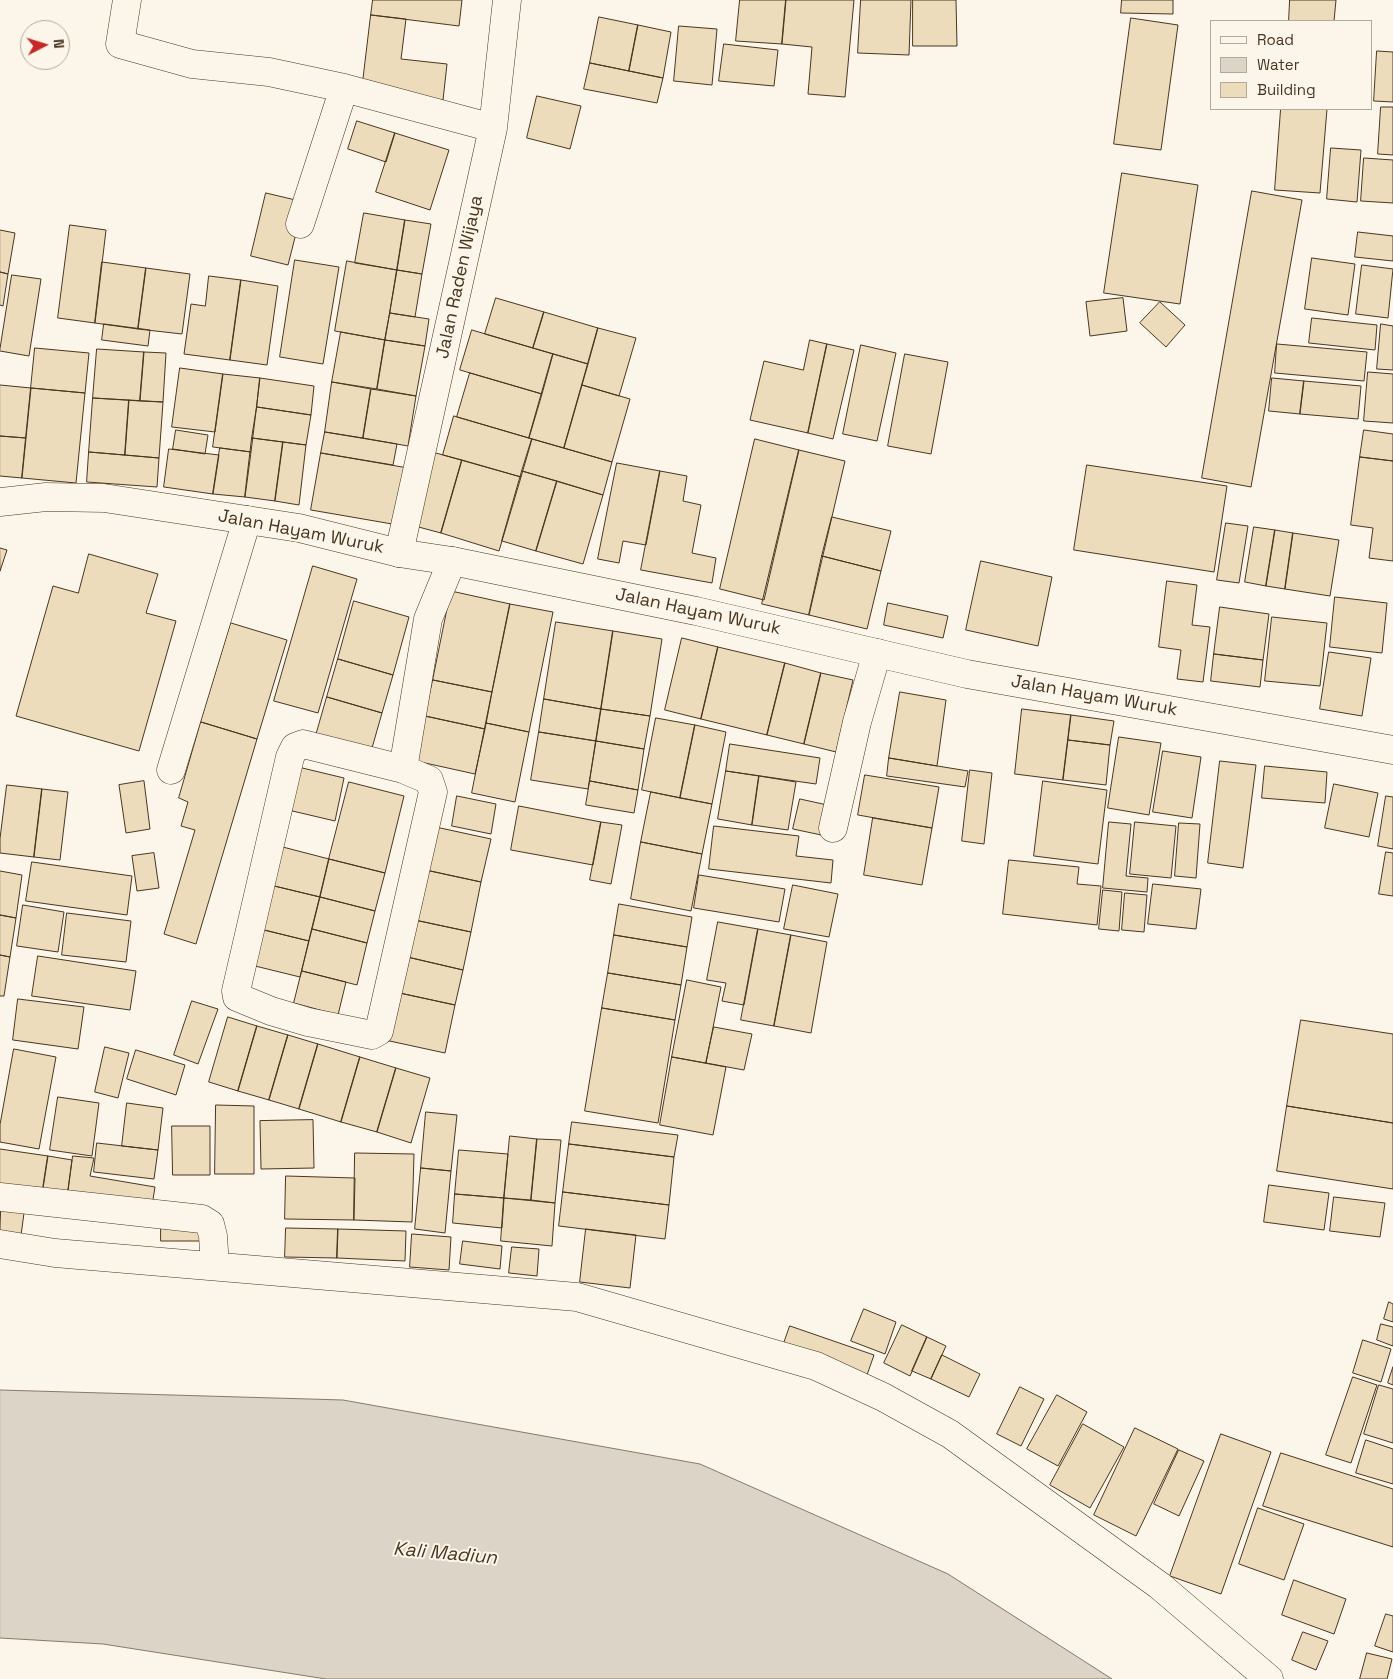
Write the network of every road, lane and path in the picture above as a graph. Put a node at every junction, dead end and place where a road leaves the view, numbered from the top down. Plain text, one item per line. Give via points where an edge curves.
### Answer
1 (127, 0) edge
2 (507, 0) edge
3 (344, 88) junction
4 (493, 128) junction
5 (300, 224) dead end
6 (0, 502) edge
7 (247, 520) junction
8 (399, 553) junction
9 (452, 561) junction
10 (877, 653) junction
11 (1393, 750) edge
12 (402, 769) junction
13 (171, 770) dead end
14 (833, 828) dead end
15 (0, 1197) edge
16 (0, 1244) edge
17 (215, 1266) junction
18 (1269, 1679) edge

1 - 3 street via 120,44 192,64 269,72
2 - 4 street, Jalan Raden Wijaya
3 - 4 street
3 - 5 street
4 - 8 street, Jalan Raden Wijaya
6 - 7 street, Jalan Hayam Wuruk via 104,498
7 - 8 street, Jalan Hayam Wuruk via 299,528
7 - 13 street
8 - 9 street, Jalan Hayam Wuruk
9 - 10 street, Jalan Hayam Wuruk via 696,611
9 - 12 street via 428,619
10 - 11 street, Jalan Hayam Wuruk via 966,674
10 - 14 street via 857,722
12 - 12 street via 429,780 433,792 380,1031 366,1035 308,1022 237,997 255,905 295,747 303,744
15 - 17 street via 202,1219 210,1224 214,1236
16 - 17 street via 55,1253
17 - 18 street via 577,1297 816,1366 883,1397 950,1434 1160,1586

